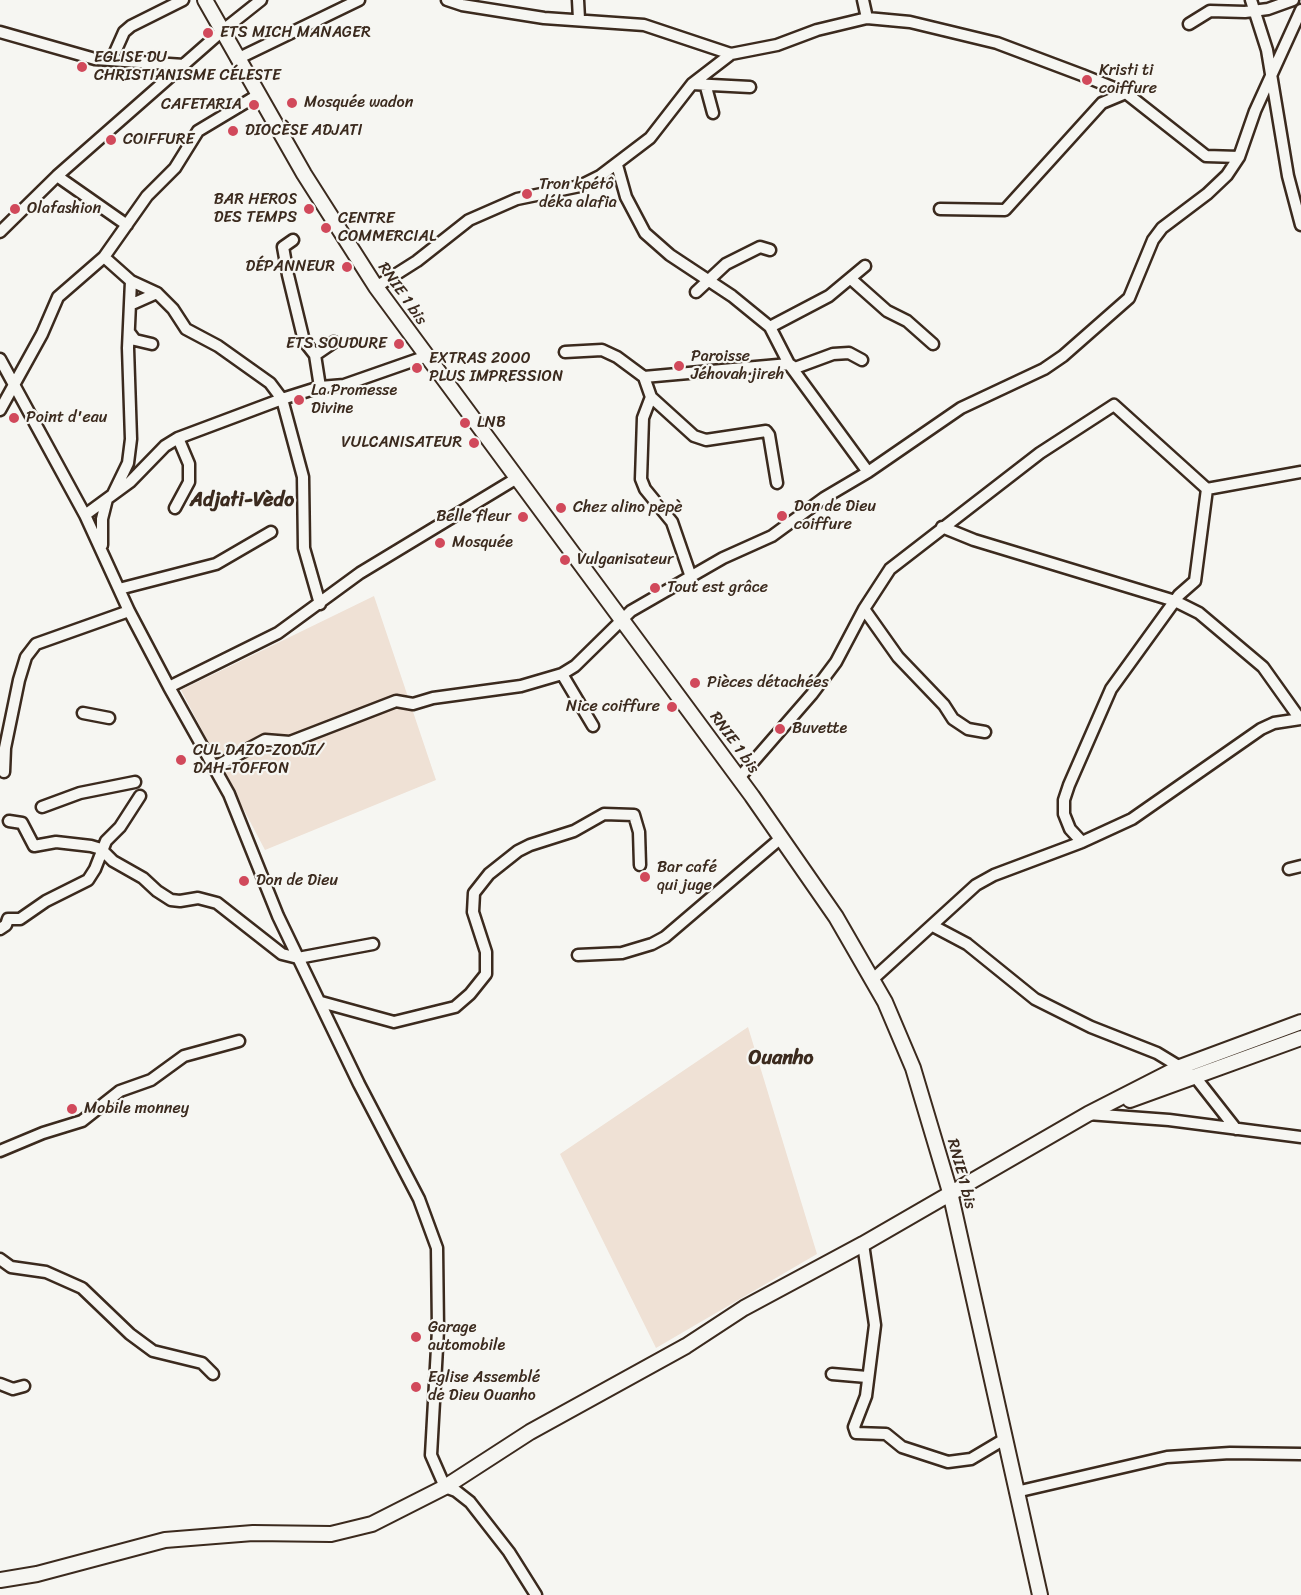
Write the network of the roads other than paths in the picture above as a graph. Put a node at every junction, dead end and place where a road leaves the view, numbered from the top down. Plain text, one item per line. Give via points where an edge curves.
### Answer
1 (183, 0) edge
2 (261, 0) edge
3 (358, 0) edge
4 (447, 0) edge
5 (578, 0) edge
6 (863, 0) edge
7 (1293, 0) edge
8 (210, 2) edge
9 (1253, 5) edge
10 (1301, 10) edge
11 (867, 18) junction
12 (579, 19) junction
13 (1189, 24) dead end
14 (222, 31) junction
15 (0, 32) edge
16 (731, 54) junction
17 (112, 59) junction
18 (237, 59) junction
19 (184, 65) junction
20 (1272, 76) junction
21 (692, 84) junction
22 (706, 87) junction
23 (750, 87) dead end
24 (1126, 93) junction
25 (258, 95) junction
26 (713, 113) dead end
27 (1239, 158) junction
28 (617, 165) junction
29 (57, 176) junction
30 (940, 209) dead end
31 (127, 225) junction
32 (1301, 225) edge
33 (0, 232) edge
34 (293, 240) dead end
35 (770, 250) dead end
36 (104, 256) junction
37 (865, 266) dead end
38 (851, 279) junction
39 (131, 281) junction
40 (708, 282) junction
41 (376, 287) junction
42 (696, 292) dead end
43 (157, 293) junction
44 (130, 305) junction
45 (770, 327) junction
46 (129, 332) junction
47 (334, 342) dead end
48 (152, 344) dead end
49 (933, 344) dead end
50 (565, 352) dead end
51 (315, 355) junction
52 (426, 356) junction
53 (0, 359) edge
54 (862, 360) dead end
55 (789, 364) junction
56 (644, 377) junction
57 (13, 384) junction
58 (320, 387) junction
59 (651, 397) junction
60 (282, 399) junction
61 (0, 410) edge
62 (178, 438) junction
63 (867, 472) junction
64 (1301, 472) edge
65 (517, 478) junction
66 (777, 483) dead end
67 (1207, 489) junction
68 (110, 496) junction
69 (175, 508) dead end
70 (85, 515) junction
71 (942, 527) junction
72 (271, 532) dead end
73 (105, 559) junction
74 (691, 577) junction
75 (119, 589) junction
76 (1175, 601) junction
77 (320, 604) junction
78 (864, 609) junction
79 (129, 611) junction
80 (621, 618) junction
81 (562, 674) junction
82 (169, 687) junction
83 (83, 713) dead end
84 (109, 718) dead end
85 (1301, 719) edge
86 (593, 726) dead end
87 (985, 732) dead end
88 (213, 768) junction
89 (0, 769) edge
90 (739, 778) junction
91 (135, 782) dead end
92 (140, 796) dead end
93 (42, 807) dead end
94 (9, 821) dead end
95 (781, 838) junction
96 (1082, 842) junction
97 (101, 849) junction
98 (640, 865) dead end
99 (1301, 866) edge
100 (1289, 869) dead end
101 (933, 926) junction
102 (0, 928) edge
103 (373, 944) dead end
104 (578, 955) dead end
105 (298, 958) junction
106 (873, 979) junction
107 (321, 1002) junction
108 (1301, 1022) edge
109 (1301, 1038) edge
110 (239, 1041) dead end
111 (1180, 1067) junction
112 (1196, 1078) junction
113 (1088, 1114) junction
114 (1236, 1129) junction
115 (1301, 1137) edge
116 (0, 1151) edge
117 (950, 1192) junction
118 (863, 1244) junction
119 (0, 1259) edge
120 (213, 1374) dead end
121 (832, 1374) dead end
122 (867, 1377) junction
123 (0, 1384) edge
124 (24, 1386) dead end
125 (1003, 1440) junction
126 (1301, 1454) edge
127 (445, 1487) junction
128 (1016, 1492) junction
129 (0, 1580) edge
130 (536, 1595) edge
131 (1040, 1595) edge

1 - 17 street via 124,32
2 - 14 street
3 - 18 street
4 - 12 street via 512,14
5 - 12 street
6 - 11 street
7 - 9 street
8 - 14 main road, RNIE 1 bis
9 - 13 street via 1210,11
9 - 20 street
10 - 20 street
11 - 16 street via 777,45
11 - 24 street via 910,22 997,43
12 - 16 street via 644,25
14 - 18 main road, RNIE 1 bis
14 - 19 street
15 - 17 street via 95,59
16 - 21 street
17 - 19 street
18 - 25 main road, RNIE 1 bis
19 - 29 street
20 - 27 street
20 - 32 street via 1288,176
21 - 22 street
21 - 28 street via 650,138
22 - 23 street
22 - 26 street
24 - 27 street via 1206,156
24 - 30 street via 1102,103 1005,210
25 - 31 street via 198,131 175,168 147,196
25 - 41 main road, RNIE 1 bis via 303,174
27 - 63 street via 1214,188 1162,228 1153,240 1129,298 1115,312 1044,369 961,408
28 - 40 street via 645,233
28 - 41 street via 580,186 517,198 470,220
29 - 31 street
29 - 33 street
31 - 36 street
34 - 51 street via 283,247 288,274 304,341
35 - 40 street via 760,247 726,264
36 - 39 street
36 - 57 street via 58,297
37 - 38 street
38 - 45 street via 829,296
38 - 49 street
39 - 43 street
39 - 44 street
40 - 42 street
40 - 45 street
41 - 52 main road, RNIE 1 bis
43 - 44 street
43 - 60 street via 186,329 218,346 270,383
44 - 46 street
45 - 55 street
46 - 48 street via 135,340
46 - 68 street via 131,439 128,463
47 - 51 street
50 - 56 street via 602,350
51 - 58 street
52 - 58 street via 344,385
52 - 65 main road, RNIE 1 bis
53 - 57 street
54 - 55 street via 842,353 800,368
55 - 56 street
55 - 63 street
56 - 59 street
57 - 61 street
57 - 70 street
58 - 60 street
59 - 66 street via 693,436 706,440 766,430
59 - 74 street via 643,418 639,472 645,489 672,522
60 - 62 street
60 - 77 street via 303,477 304,548
62 - 68 street
62 - 69 street via 189,464 189,482
63 - 74 street via 772,536
64 - 67 street
65 - 77 street via 360,573
65 - 80 main road, RNIE 1 bis
67 - 71 street via 1114,405 1040,453
67 - 76 street via 1196,580
68 - 70 street
68 - 73 street via 102,519
70 - 73 street
71 - 76 street
71 - 78 street via 890,569
72 - 75 street via 216,564
73 - 75 street
74 - 80 street
75 - 79 street
76 - 85 street via 1199,613 1263,667
76 - 96 street via 1111,689 1069,785 1064,814 1070,829
77 - 82 street via 278,633
78 - 87 street via 898,657 953,719 968,729
78 - 90 street via 836,662
79 - 82 street
79 - 89 street via 36,644 26,657 19,680 4,772
80 - 81 street via 575,666
80 - 90 main road, RNIE 1 bis
81 - 86 street
81 - 88 street via 494,691 413,704 396,701 290,742 265,740
82 - 88 street
83 - 84 street
85 - 96 street via 1261,729 1145,813
88 - 105 street via 248,836
90 - 95 main road, RNIE 1 bis
91 - 93 street
92 - 97 street
94 - 97 street via 22,823 34,846 56,842
95 - 104 street via 665,937 622,953
95 - 106 main road, RNIE 1 bis
96 - 101 street via 994,874 976,885
97 - 102 street via 88,880 20,919 8,919
97 - 105 street via 171,900 198,898 217,903 282,954
98 - 107 street via 634,815 604,814 574,831 518,850 489,874 474,893 473,912 486,952 486,974 455,1007 394,1022
99 - 100 street
101 - 106 street
101 - 111 street via 967,944 1035,999
103 - 105 street
105 - 107 street
106 - 117 main road, RNIE 1 bis via 913,1068
107 - 127 street via 435,1238 438,1330 431,1455
108 - 111 main road
109 - 112 main road
110 - 116 street via 174,1060 151,1080 120,1091 82,1121 43,1132
111 - 112 street
111 - 113 main road
112 - 113 main road
112 - 114 street
113 - 114 street
113 - 117 main road
114 - 115 street
117 - 118 main road
117 - 125 main road, RNIE 1 bis
118 - 122 street via 875,1325
118 - 127 main road via 530,1432
119 - 120 street via 11,1267 46,1272 82,1288 153,1352 202,1363
121 - 122 street
122 - 125 street via 866,1396 854,1427 858,1434 886,1434 902,1447 948,1461 971,1458
123 - 124 street via 13,1389
125 - 128 main road, RNIE 1 bis
126 - 128 street via 1230,1452 1167,1457
127 - 129 main road via 352,1531 224,1534 165,1540
127 - 130 street via 470,1502
128 - 131 main road, RNIE 1 bis

